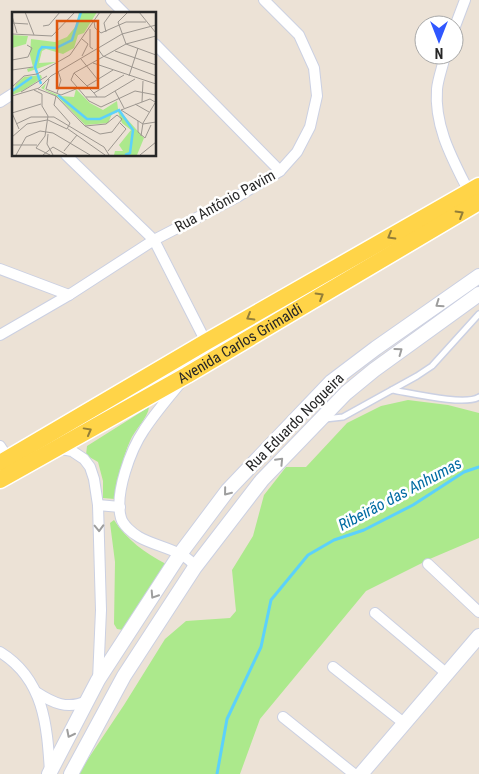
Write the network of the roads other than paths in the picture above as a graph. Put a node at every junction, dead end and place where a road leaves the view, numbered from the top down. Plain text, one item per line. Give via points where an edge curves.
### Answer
1 (111, 0) edge
2 (264, 0) edge
3 (465, 0) edge
4 (123, 12) edge
5 (459, 15) edge
6 (156, 45) edge
7 (443, 65) edge
8 (67, 156) edge
9 (280, 171) junction
10 (476, 194) edge
11 (154, 240) junction
12 (0, 269) edge
13 (479, 276) edge
14 (479, 294) edge
15 (69, 295) junction
16 (479, 314) edge
17 (0, 335) edge
18 (206, 342) junction
19 (187, 375) junction
20 (392, 390) junction
21 (479, 397) edge
22 (322, 419) junction
23 (57, 448) junction
24 (6, 459) edge
25 (0, 480) edge
26 (98, 505) junction
27 (120, 507) junction
28 (180, 554) junction
29 (428, 564) dead end
30 (195, 568) junction
31 (479, 612) edge
32 (374, 613) dead end
33 (479, 636) edge
34 (0, 652) edge
35 (333, 667) dead end
36 (446, 673) junction
37 (98, 680) junction
38 (36, 692) junction
39 (87, 701) junction
40 (283, 717) dead end
41 (405, 724) junction
42 (50, 773) edge
43 (71, 774) edge
44 (354, 774) edge
45 (362, 774) edge

1 - 4 street
2 - 9 street, Rua Antônio Pavim via 299,35 314,68 317,96 310,127 297,152
3 - 5 street
6 - 9 street
7 - 10 street via 437,89 438,119 448,150
8 - 11 street
9 - 11 street, Rua Antônio Pavim
10 -> 18 main road, Avenida Carlos Grimaldi
19 -> 10 main road, Avenida Carlos Grimaldi
11 - 15 street, Rua Antônio Pavim
11 - 18 street
12 - 15 street
13 -> 28 main road, Rua Eduardo Nogueira via 331,382 228,490
22 -> 14 main road, Rua Eduardo Nogueira via 374,370
15 - 17 street, Rua Antônio Pavim
16 - 20 lane via 432,366
18 - 24 main road, Avenida Carlos Grimaldi
23 -> 19 main road, Avenida Carlos Grimaldi
19 - 27 street via 136,444 121,490
20 - 21 lane via 462,401
20 - 22 lane via 343,417
30 -> 22 main road, Rua Eduardo Nogueira via 262,480
23 - 24 main road, Avenida Carlos Grimaldi
23 - 26 street via 72,451 90,467
24 - 25 main road, Avenida Carlos Grimaldi
26 - 27 street
26 -> 37 street via 101,610
27 - 28 street via 123,524 136,536
28 - 30 street
28 -> 37 main road, Rua Eduardo Nogueira
29 - 31 street
30 - 43 main road, Rua Eduardo Nogueira via 124,676
32 - 36 street
33 - 36 main road
34 - 38 street via 23,670
35 - 41 street
36 - 41 main road
37 - 39 main road, Rua Eduardo Nogueira
38 - 39 street via 61,705 79,705
38 - 42 street via 48,737
39 -> 42 main road, Rua Eduardo Nogueira
40 - 44 street
41 - 45 main road

